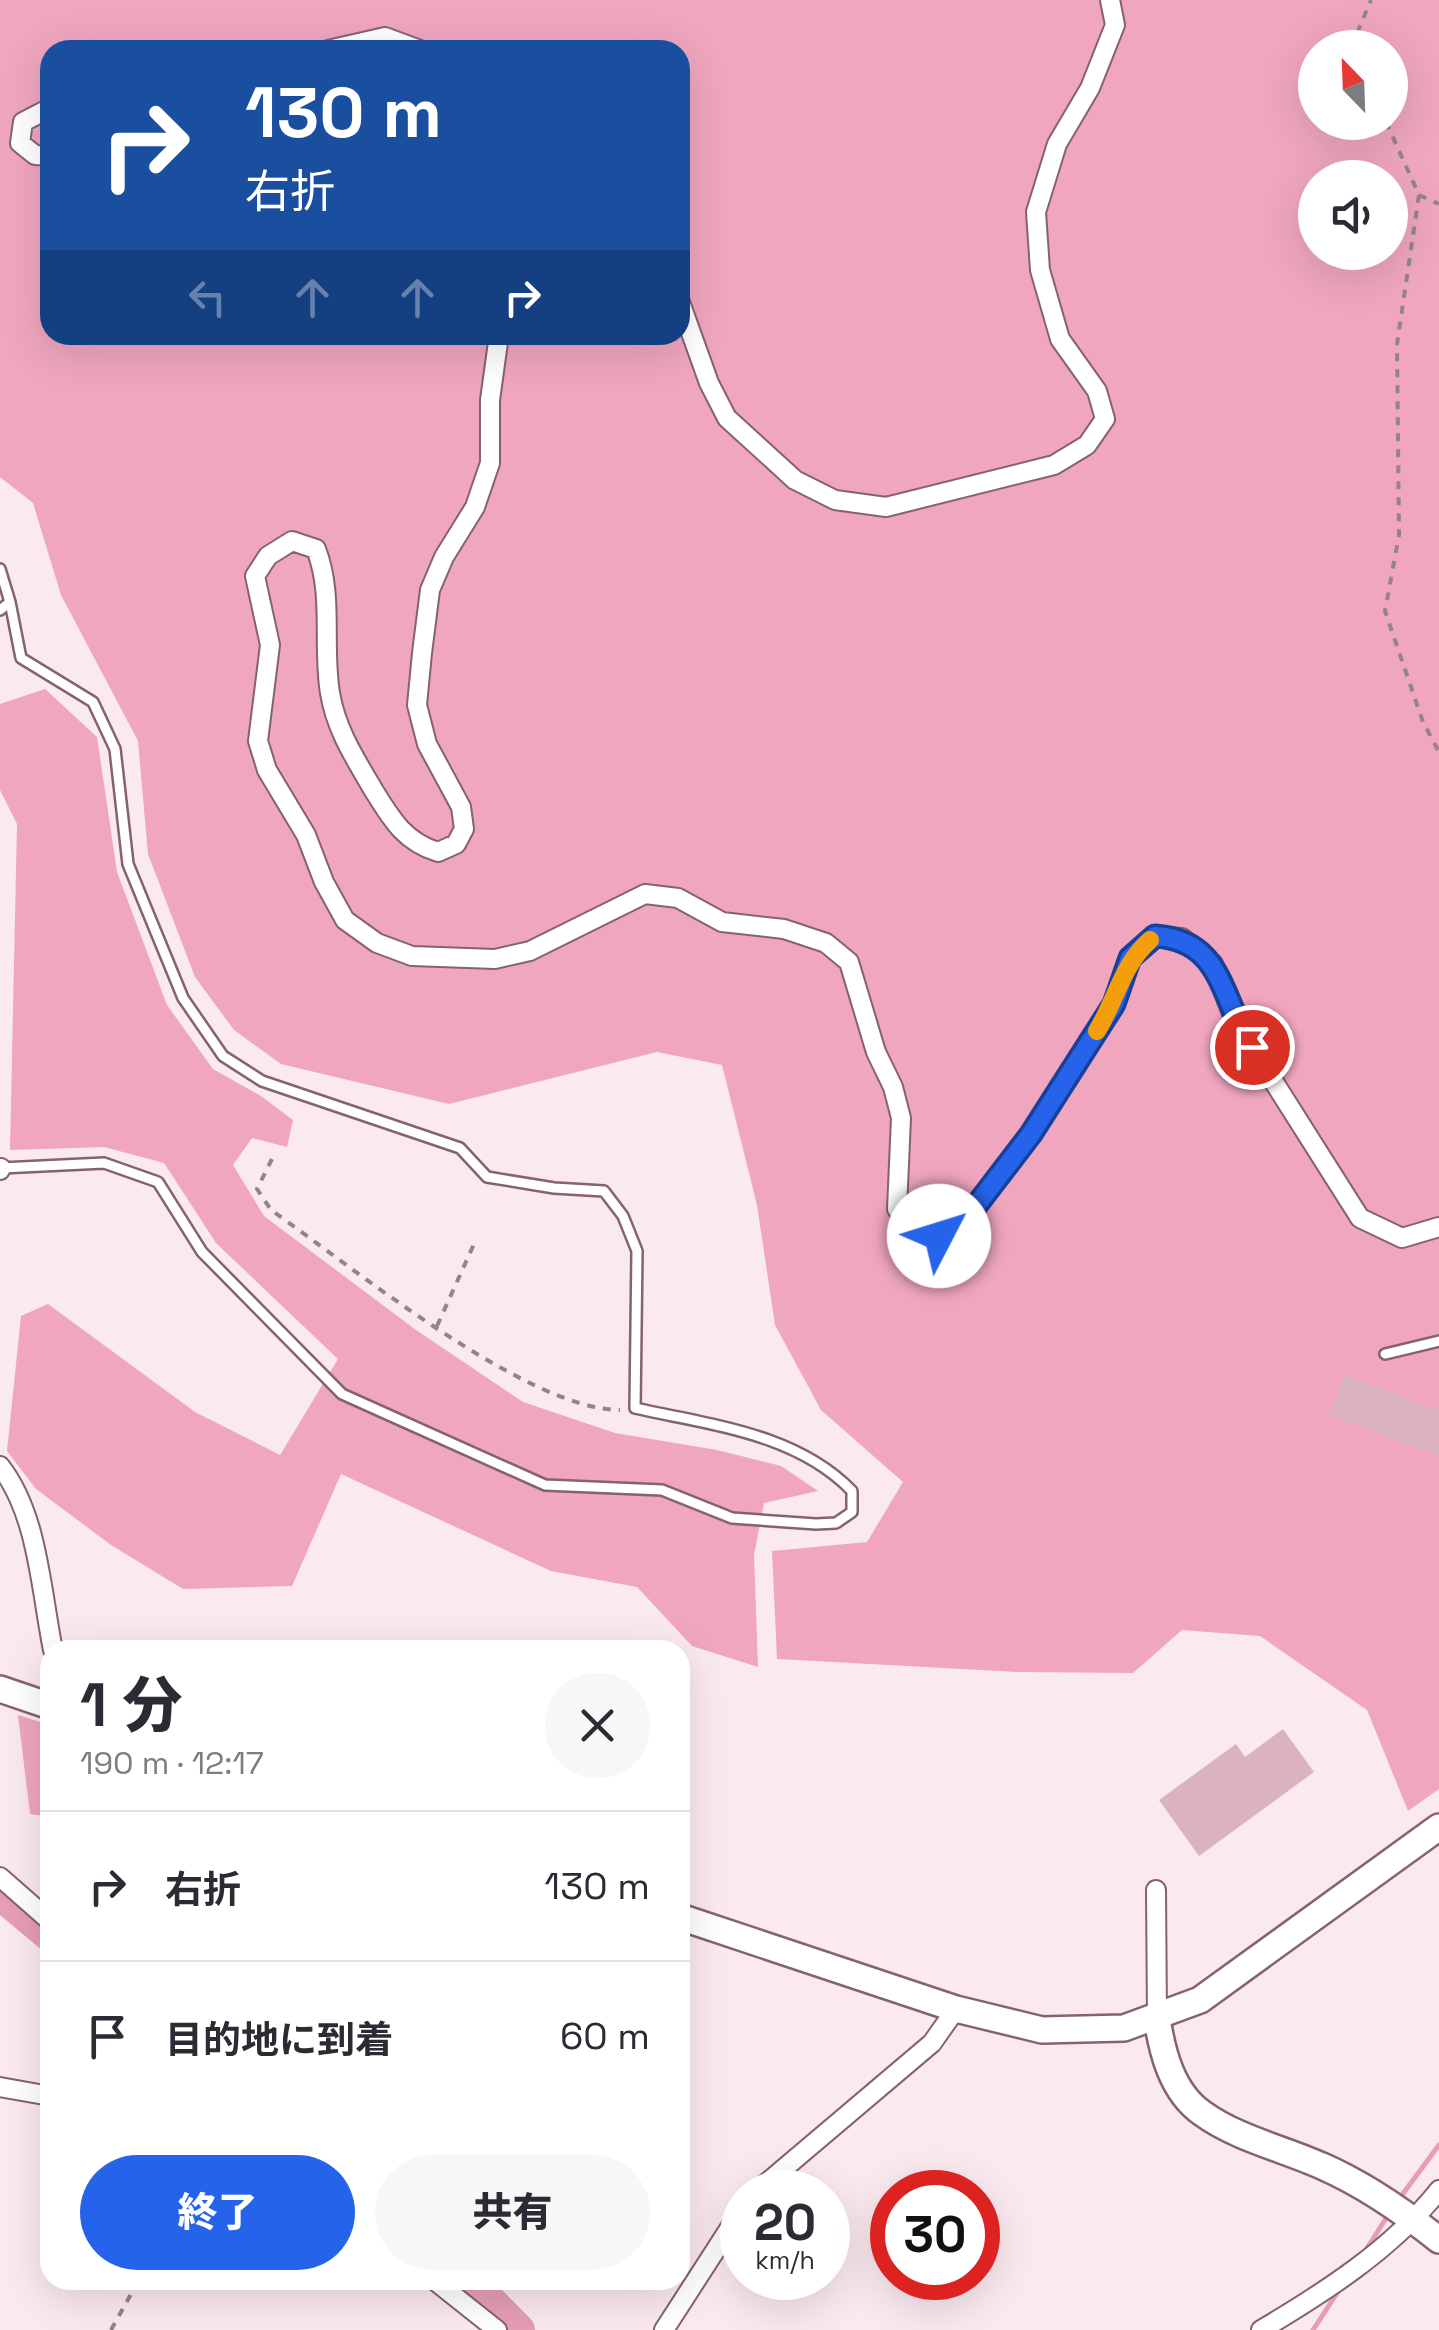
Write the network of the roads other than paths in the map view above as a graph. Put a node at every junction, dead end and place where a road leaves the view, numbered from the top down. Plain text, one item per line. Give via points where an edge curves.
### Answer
1 (1110, 0) edge
2 (369, 40) edge
3 (395, 40) edge
4 (40, 113) edge
5 (40, 156) edge
6 (690, 330) edge
7 (498, 345) edge
8 (0, 569) edge
9 (10, 602) junction
10 (0, 610) edge
11 (0, 1169) edge
12 (1439, 1227) edge
13 (1439, 1340) edge
14 (1385, 1354) dead end
15 (0, 1466) edge
16 (50, 1640) edge
17 (0, 1689) edge
18 (40, 1703) edge
19 (1439, 1827) edge
20 (0, 1877) edge
21 (1156, 1890) dead end
22 (40, 1912) edge
23 (690, 1920) edge
24 (956, 2009) junction
25 (1157, 2018) junction
26 (0, 2088) edge
27 (40, 2094) edge
28 (782, 2170) edge
29 (1439, 2190) edge
30 (1414, 2220) junction
31 (1439, 2240) edge
32 (720, 2243) edge
33 (447, 2290) edge
34 (690, 2290) edge
35 (690, 2290) edge
36 (497, 2330) edge
37 (664, 2330) edge
38 (1260, 2330) edge

1 - 6 street via 1115,25 1090,88 1057,144 1036,212 1040,270 1060,339 1097,392 1105,419 1088,445 1054,465 886,508 835,500 795,480 727,418
2 - 3 street
4 - 5 street via 23,122 20,143
7 - 12 street via 490,464 475,508 430,590 417,705 428,744 461,807 464,829 456,844 438,852 414,845 345,742 330,695 326,574 316,549 292,541 268,556 255,576 270,645 258,741 266,770 345,920 377,943 412,956 496,959 530,952 645,894 678,898 722,922 826,943 849,962 893,1087 901,1118 897,1210 916,1233 939,1236 969,1215 1031,1134 1114,1004 1130,958 1155,936 1182,938 1213,964 1234,1019 1360,1218 1402,1238
8 - 9 lane
9 - 10 lane
9 - 11 lane via 21,658 93,702 115,749 128,864 183,998 222,1056 262,1081 460,1148 488,1176 604,1191 624,1216 637,1252 635,1408 794,1448 830,1468 852,1491 852,1512 836,1523 732,1518 662,1490 545,1485 342,1394 202,1252 158,1182 104,1163
13 - 14 lane
15 - 16 street via 24,1516
17 - 18 street
19 - 25 street via 1200,2000
20 - 22 street
21 - 25 street
23 - 24 street
24 - 25 street via 1076,2032
24 - 28 street via 932,2042
25 - 30 street via 1162,2052 1179,2088 1201,2113 1326,2168
26 - 27 street
29 - 30 street
30 - 31 street
30 - 38 street via 1316,2298
32 - 35 street
33 - 36 street
34 - 37 street

